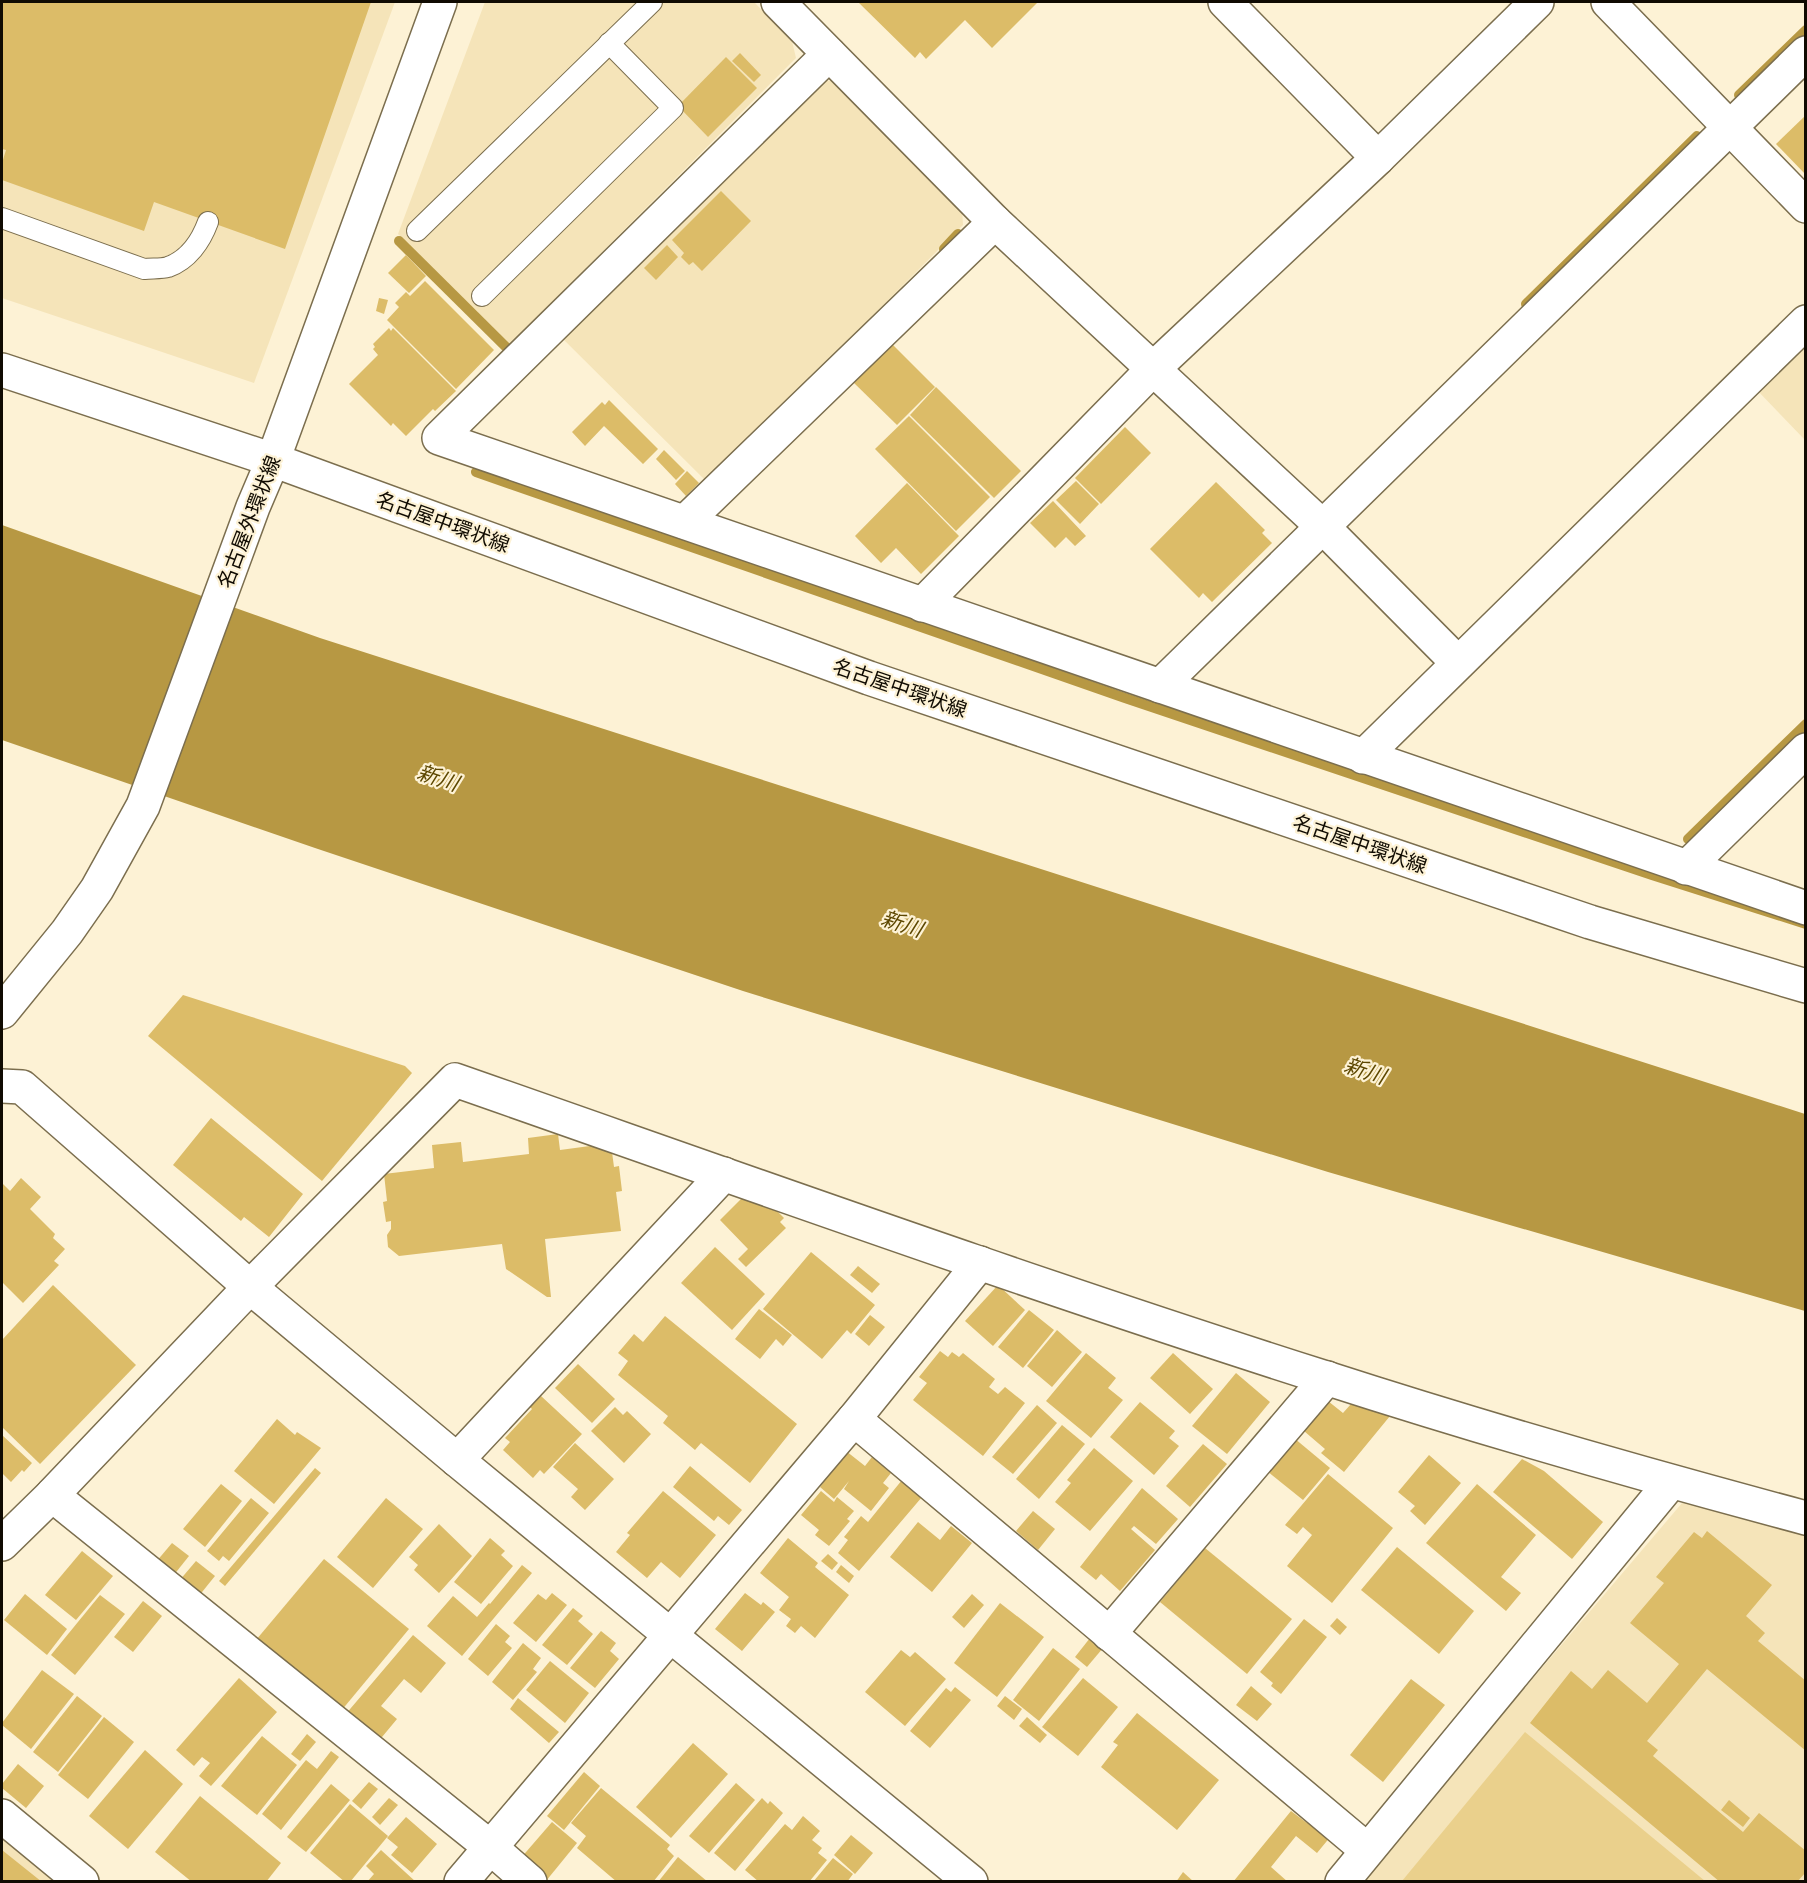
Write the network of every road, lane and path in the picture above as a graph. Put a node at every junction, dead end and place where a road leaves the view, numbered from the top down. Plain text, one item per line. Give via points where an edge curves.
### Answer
1 (440, 2) edge
2 (652, 2) edge
3 (778, 2) edge
4 (1225, 2) edge
5 (1537, 2) edge
6 (1608, 2) edge
7 (609, 43) junction
8 (1806, 53) edge
9 (829, 54) junction
10 (1730, 128) junction
11 (1378, 158) junction
12 (1806, 206) edge
13 (2, 218) edge
14 (208, 222) dead end
15 (995, 222) junction
16 (417, 231) dead end
17 (482, 296) dead end
18 (1806, 322) edge
19 (1153, 369) junction
20 (2, 370) edge
21 (273, 460) junction
22 (685, 522) junction
23 (1323, 527) junction
24 (922, 604) junction
25 (1458, 663) junction
26 (1161, 687) junction
27 (1806, 750) edge
28 (1363, 756) junction
29 (1686, 867) junction
30 (1806, 908) edge
31 (1806, 986) edge
32 (2, 1012) edge
33 (2, 1086) edge
34 (724, 1174) junction
35 (980, 1263) junction
36 (250, 1287) junction
37 (1327, 1378) junction
38 (854, 1419) junction
39 (457, 1460) junction
40 (1671, 1482) junction
41 (52, 1495) junction
42 (1806, 1518) edge
43 (2, 1544) edge
44 (1109, 1634) junction
45 (671, 1636) junction
46 (2, 1816) edge
47 (490, 1847) junction
48 (1367, 1850) junction
49 (82, 1881) edge
50 (461, 1881) edge
51 (530, 1881) edge
52 (971, 1881) edge
53 (1342, 1881) edge

1 - 21 street, 名古屋外環状線
2 - 7 lane
3 - 9 street
4 - 11 street
5 - 11 street
6 - 10 street
7 - 16 lane
7 - 17 lane via 673,108
8 - 10 street
9 - 15 street
9 - 22 street via 439,438
10 - 12 street
10 - 23 street
11 - 19 street
13 - 14 lane via 144,269 168,267 192,251
15 - 19 street
15 - 22 street
18 - 25 street
19 - 23 street
19 - 24 street
20 - 21 street, 名古屋中環状線
21 - 31 street, 名古屋中環状線 via 869,678 1590,922
21 - 32 street, 名古屋外環状線 via 142,806 109,870 67,932
22 - 24 street
23 - 25 street
23 - 26 street
24 - 26 street
25 - 28 street
26 - 28 street
27 - 29 street
28 - 29 street
29 - 30 street
33 - 36 street via 22,1087
34 - 35 street
34 - 36 street via 454,1080
34 - 39 street
35 - 37 street
35 - 38 street
36 - 39 street
36 - 41 street
37 - 40 street
37 - 44 street
38 - 44 street
38 - 45 street
39 - 45 street
40 - 42 street
40 - 48 street
41 - 43 street
41 - 47 street
44 - 48 street
45 - 47 street
45 - 52 street
46 - 49 street
47 - 50 street
47 - 51 street
48 - 53 street

